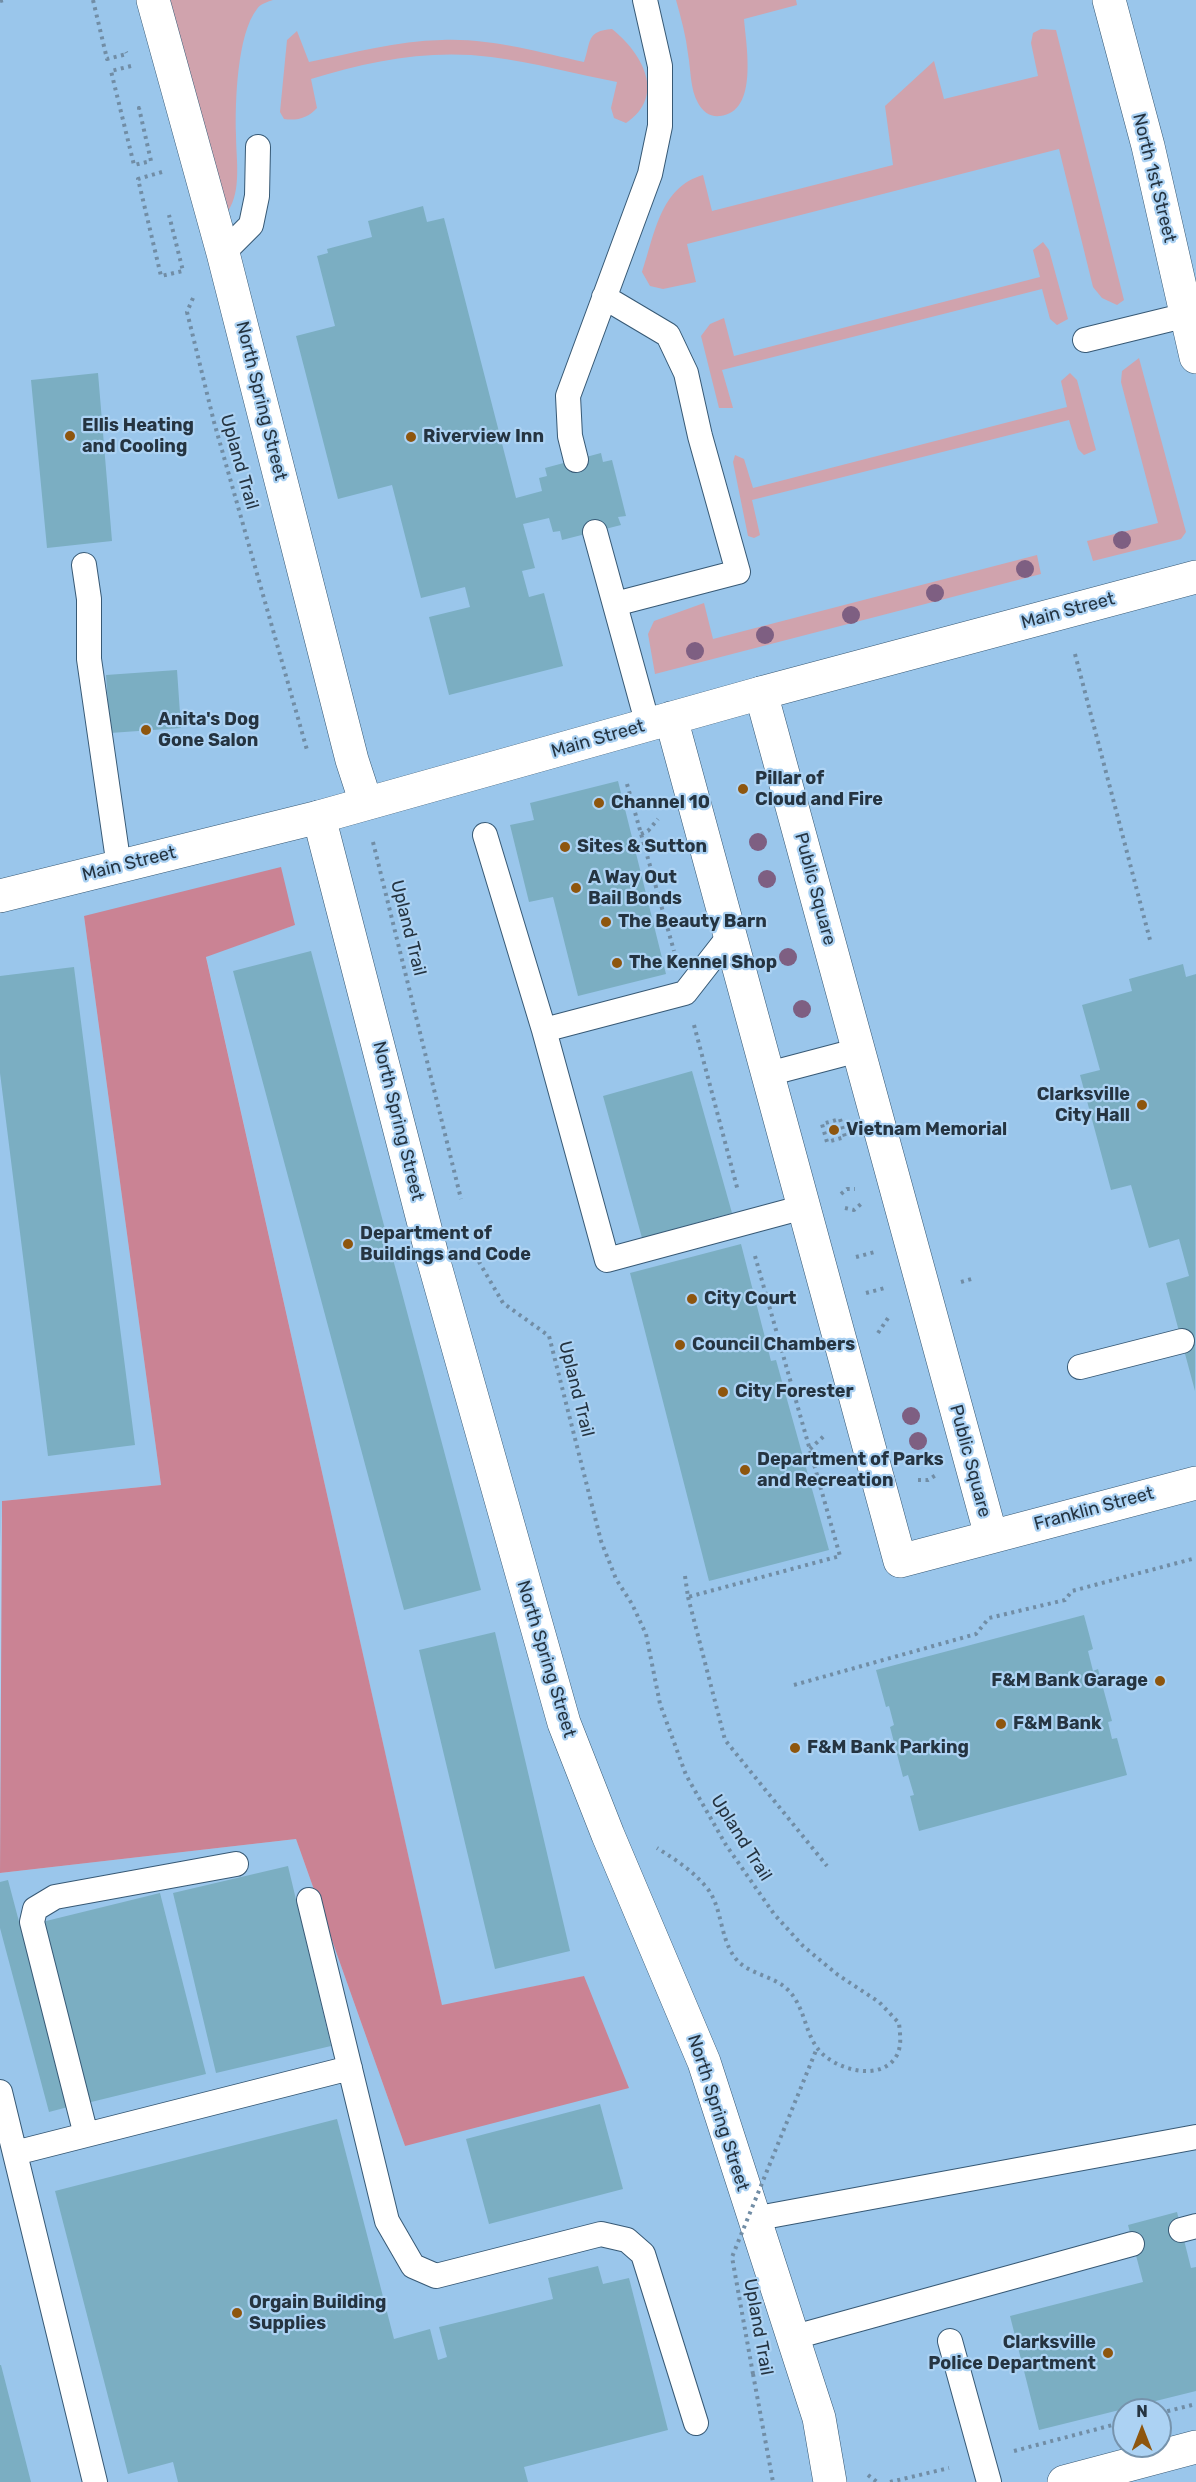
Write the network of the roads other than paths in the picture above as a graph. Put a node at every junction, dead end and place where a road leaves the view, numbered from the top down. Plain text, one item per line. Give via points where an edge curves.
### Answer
1 (153, 0) edge
2 (645, 0) edge
3 (1109, 0) edge
4 (258, 147) dead end
5 (223, 254) junction
6 (604, 297) junction
7 (1187, 315) junction
8 (1085, 340) dead end
9 (1196, 357) edge
10 (576, 460) dead end
11 (595, 532) dead end
12 (84, 565) dead end
13 (1196, 578) edge
14 (615, 604) junction
15 (761, 693) junction
16 (659, 722) junction
17 (342, 810) junction
18 (485, 835) dead end
19 (119, 867) junction
20 (0, 896) edge
21 (731, 934) junction
22 (544, 1030) junction
23 (859, 1050) junction
24 (768, 1074) junction
25 (804, 1207) junction
26 (1182, 1341) dead end
27 (1080, 1367) dead end
28 (1196, 1483) edge
29 (991, 1536) junction
30 (236, 1864) dead end
31 (309, 1900) dead end
32 (350, 2068) junction
33 (0, 2092) edge
34 (86, 2135) junction
35 (1196, 2137) edge
36 (15, 2153) junction
37 (753, 2219) junction
38 (1132, 2244) dead end
39 (791, 2338) junction
40 (950, 2341) dead end
41 (696, 2423) dead end
42 (1196, 2447) edge
43 (95, 2482) edge
44 (830, 2482) edge
45 (989, 2482) edge
46 (1064, 2482) edge

1 - 5 street, North Spring Street
2 - 6 lane via 660,66 660,126 650,174
3 - 7 street, North 1st Street
4 - 5 lane via 257,196 251,225
5 - 17 street, North Spring Street via 352,760
6 - 10 lane via 568,396
6 - 14 lane via 668,335 686,373 738,572
7 - 8 lane
7 - 9 street, North 1st Street
11 - 14 lane
12 - 19 lane via 89,599 89,659
13 - 15 street, Main Street
14 - 16 lane
15 - 16 street, Main Street
15 - 23 street, Public Square
16 - 17 street, Main Street
16 - 21 street, Public Square
17 - 19 street, Main Street
17 - 37 street, North Spring Street via 432,1255 526,1596 564,1723 704,2062
18 - 22 lane
19 - 20 street, Main Street
21 - 22 lane via 685,993
21 - 24 street, Public Square
22 - 25 lane via 607,1260
23 - 24 lane
23 - 29 street, Public Square
24 - 25 street, Public Square
25 - 29 street, Public Square via 900,1561
26 - 27 lane
28 - 29 street, Franklin Street
30 - 34 lane via 55,1897 35,1909 32,1922
31 - 32 lane
32 - 34 lane
32 - 41 lane via 387,2221 413,2266 436,2276 602,2234 627,2240 643,2254
33 - 36 lane
34 - 36 lane
35 - 37 lane
36 - 43 lane
37 - 39 street, North Spring Street
38 - 39 lane
39 - 44 street, North Spring Street via 819,2418
40 - 45 lane
42 - 46 street

